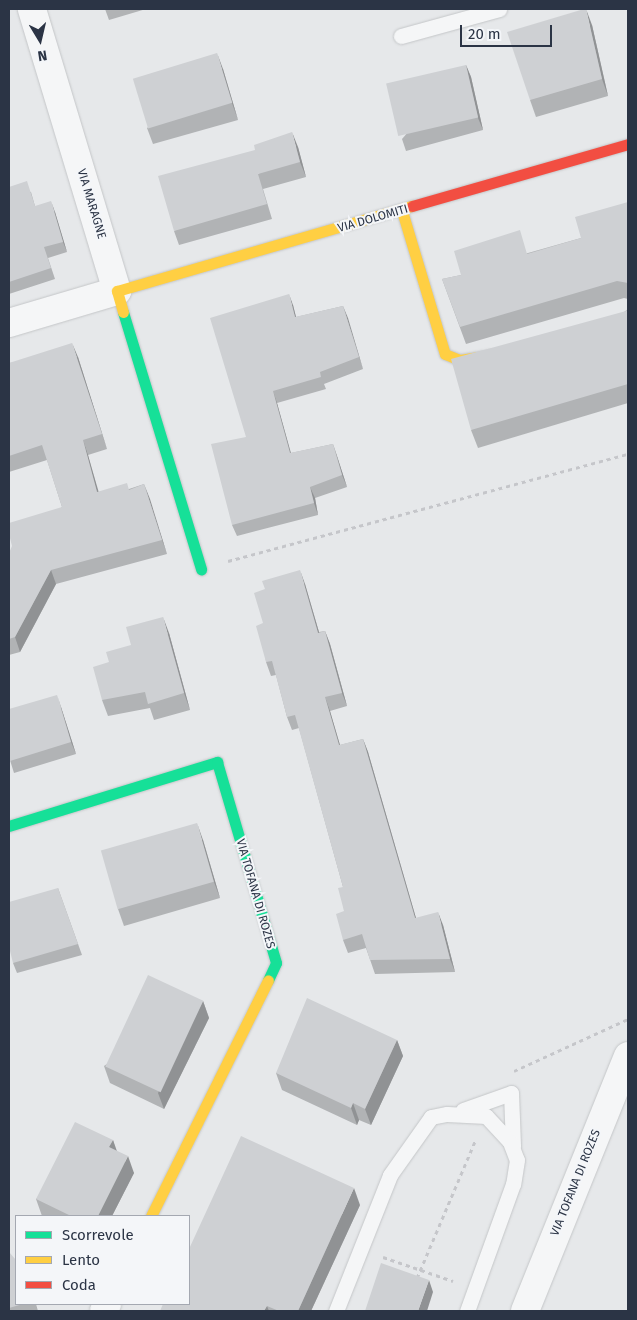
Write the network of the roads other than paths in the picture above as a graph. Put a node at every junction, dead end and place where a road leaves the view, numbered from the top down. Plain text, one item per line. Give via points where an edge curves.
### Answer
1 (32, 9) edge
2 (499, 9) edge
3 (401, 36) dead end
4 (628, 144) edge
5 (402, 211) junction
6 (117, 291) junction
7 (9, 323) edge
8 (504, 350) edge
9 (201, 569) road end
10 (9, 826) edge
11 (628, 1056) edge
12 (485, 1110) junction
13 (514, 1153) junction
14 (151, 1215) edge
15 (336, 1311) edge
16 (467, 1311) edge
17 (525, 1311) edge

1 - 6 street, VIA MARAGNE
2 - 3 lane
4 - 5 street, VIA DOLOMITI
5 - 6 street, VIA DOLOMITI
5 - 8 street via 445,354 460,360
6 - 7 street
6 - 9 street
10 - 14 street, VIA TOFANA DI ROZES via 217,762 276,963
11 - 17 street, VIA TOFANA DI ROZES
12 - 13 lane
12 - 13 lane via 511,1093
12 - 15 lane via 431,1117 390,1175
13 - 16 lane via 513,1184

